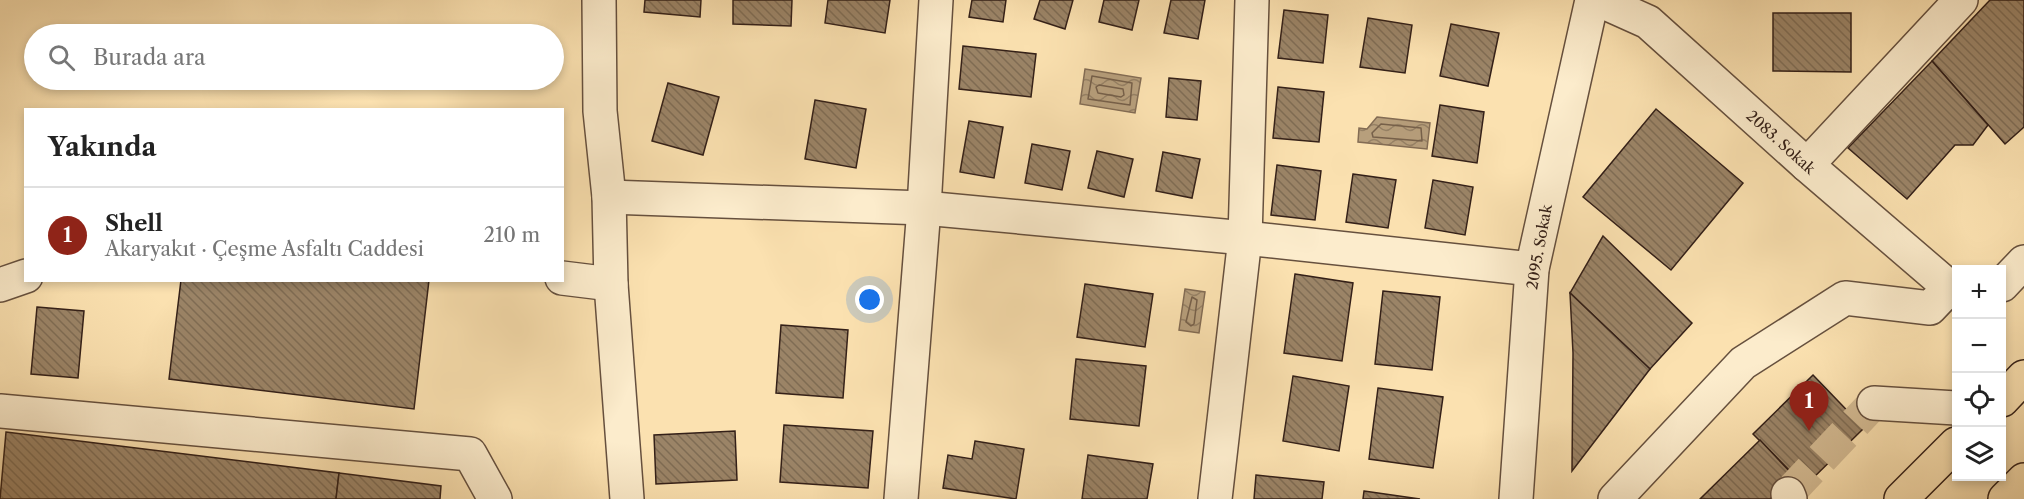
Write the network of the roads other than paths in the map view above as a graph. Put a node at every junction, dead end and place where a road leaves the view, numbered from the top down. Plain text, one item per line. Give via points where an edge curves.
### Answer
1 (599, 0) edge
2 (936, 0) edge
3 (1252, 0) edge
4 (1592, 0) edge
5 (1599, 0) edge
6 (1961, 0) edge
7 (1807, 165) junction
8 (609, 197) junction
9 (924, 208) junction
10 (1245, 238) junction
11 (2024, 262) edge
12 (1532, 269) junction
13 (24, 277) edge
14 (564, 278) edge
15 (2006, 280) edge
16 (611, 284) junction
17 (0, 285) edge
18 (1952, 290) edge
19 (1952, 292) edge
20 (2024, 377) edge
21 (2006, 395) edge
22 (1874, 403) dead end
23 (1952, 408) edge
24 (0, 411) edge
25 (1952, 448) edge
26 (2024, 480) edge
27 (2024, 493) edge
28 (495, 499) edge
29 (627, 499) edge
30 (901, 499) edge
31 (1215, 499) edge
32 (1516, 499) edge
33 (1615, 499) edge
34 (1901, 499) edge
35 (2005, 499) edge
36 (2011, 499) edge

1 - 8 street via 600,111
2 - 9 street
3 - 10 street
4 - 12 street, 2095. Sokak
5 - 7 street, 2083. Sokak via 1648,22
6 - 7 street
7 - 18 street, 2083. Sokak
8 - 9 street
8 - 16 street
9 - 10 street
9 - 30 street
10 - 12 street
10 - 31 street
11 - 15 street
12 - 32 street, 2095. Sokak
13 - 17 street
14 - 16 street
16 - 29 street
19 - 33 street via 1930,308 1845,298 1743,363
20 - 21 highway
22 - 23 street
24 - 28 street via 470,454
25 - 34 highway
26 - 35 highway
27 - 36 street

